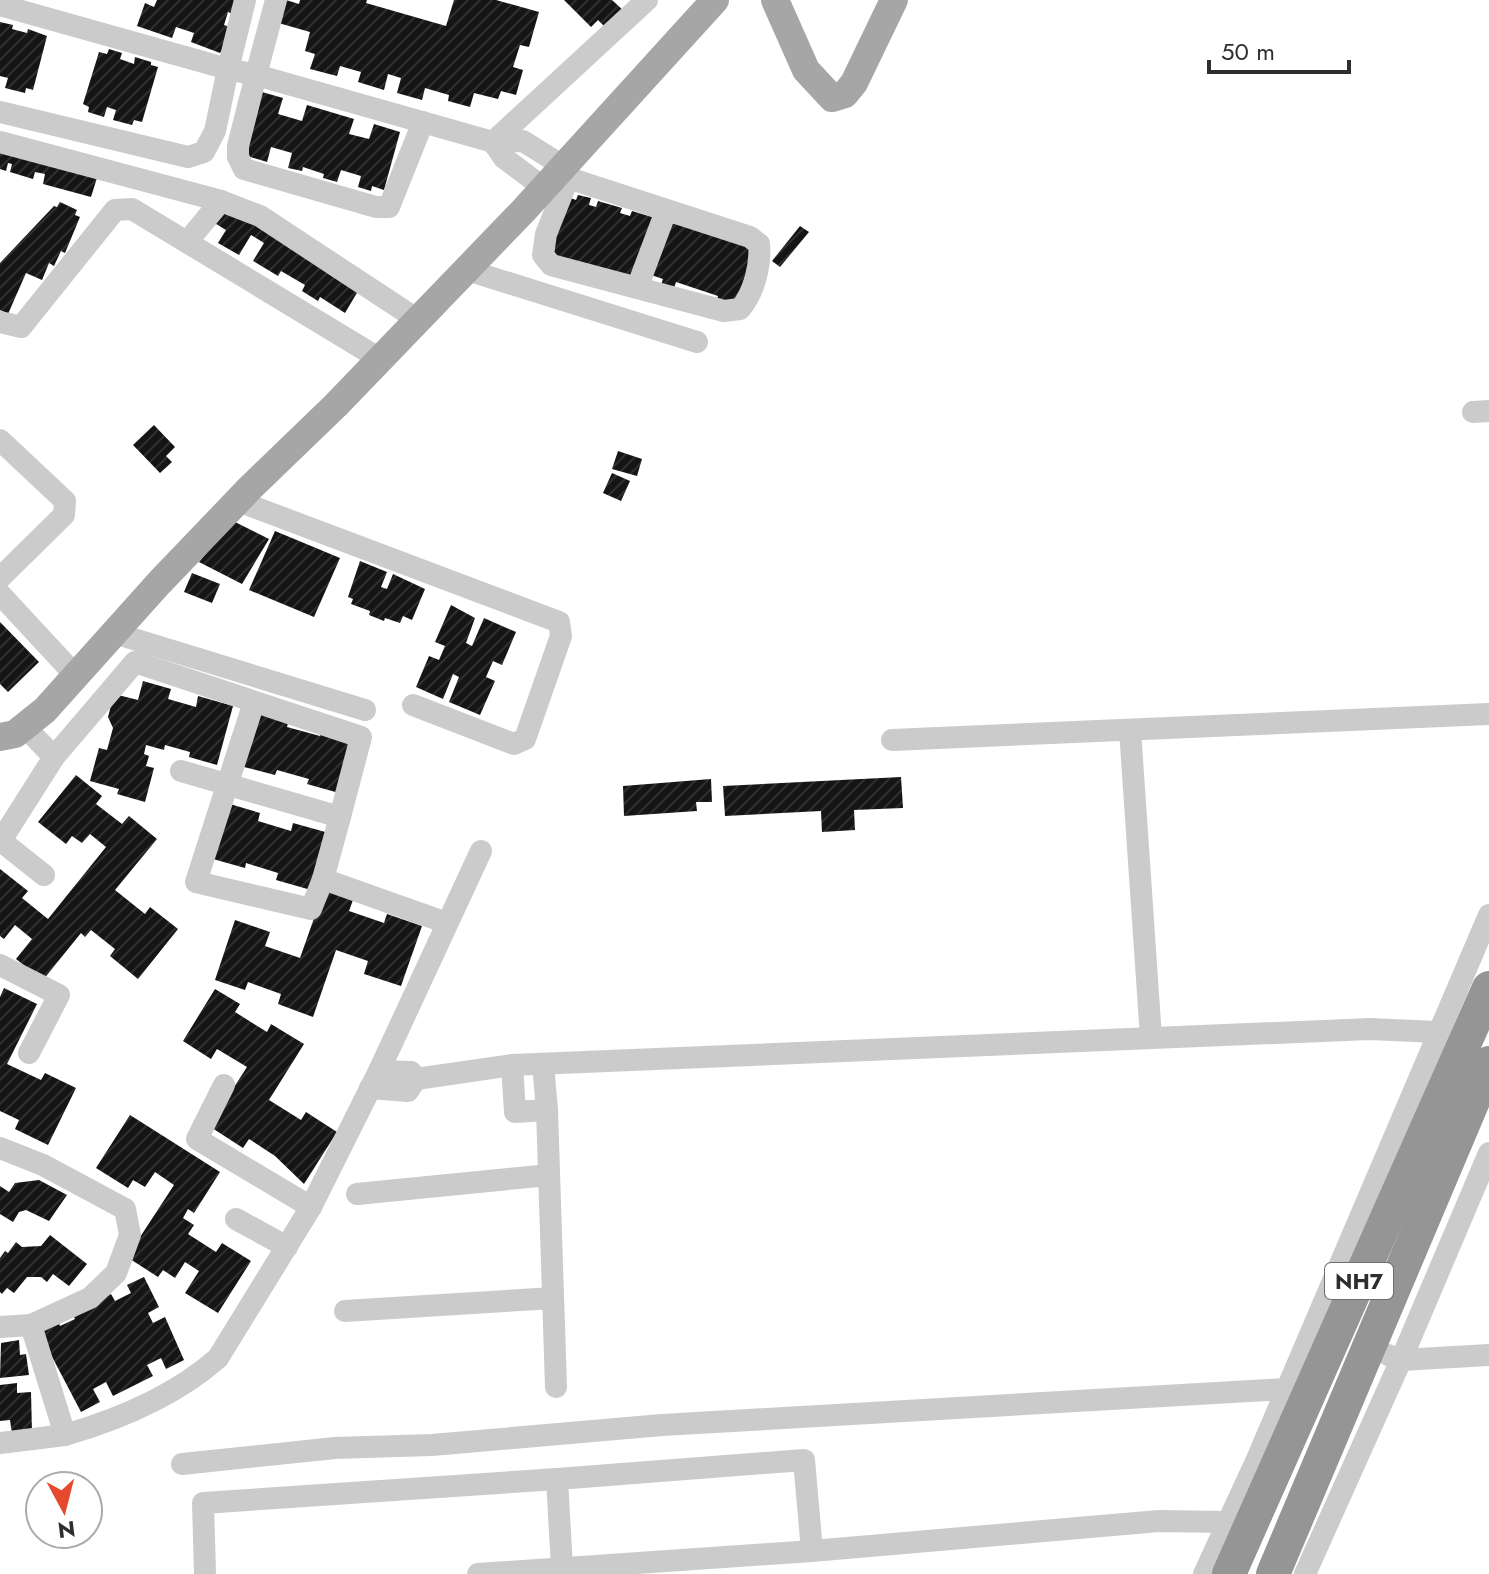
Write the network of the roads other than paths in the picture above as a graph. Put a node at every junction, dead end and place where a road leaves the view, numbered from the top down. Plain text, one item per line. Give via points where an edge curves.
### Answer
1 (245, 0) edge
2 (276, 0) edge
3 (647, 0) edge
4 (715, 0) edge
5 (775, 0) edge
6 (894, 0) edge
7 (0, 5) edge
8 (228, 69) junction
9 (256, 75) junction
10 (0, 112) edge
11 (423, 122) junction
12 (0, 142) edge
13 (493, 142) junction
14 (558, 177) junction
15 (221, 201) junction
16 (666, 211) junction
17 (187, 242) junction
18 (467, 270) junction
19 (637, 288) junction
20 (418, 320) junction
21 (0, 322) edge
22 (697, 342) dead end
23 (380, 359) junction
24 (0, 440) edge
25 (238, 501) junction
26 (0, 578) edge
27 (0, 594) edge
28 (114, 633) junction
29 (76, 676) junction
30 (254, 702) junction
31 (413, 705) dead end
32 (365, 710) dead end
33 (1489, 714) edge
34 (1130, 730) junction
35 (13, 732) edge
36 (892, 740) dead end
37 (54, 757) junction
38 (181, 771) dead end
39 (228, 784) junction
40 (340, 817) junction
41 (0, 842) edge
42 (481, 851) dead end
43 (44, 875) dead end
44 (323, 879) junction
45 (1489, 915) edge
46 (447, 923) junction
47 (0, 965) edge
48 (1489, 988) edge
49 (1437, 1032) junction
50 (1151, 1038) junction
51 (29, 1053) dead end
52 (1489, 1063) edge
53 (543, 1064) junction
54 (512, 1065) junction
55 (375, 1080) junction
56 (224, 1085) dead end
57 (547, 1110) junction
58 (0, 1148) edge
59 (1489, 1153) edge
60 (549, 1175) junction
61 (357, 1194) dead end
62 (311, 1207) junction
63 (236, 1219) dead end
64 (287, 1247) junction
65 (553, 1298) junction
66 (345, 1311) dead end
67 (31, 1325) junction
68 (0, 1327) edge
69 (1369, 1347) junction
70 (1489, 1355) edge
71 (1401, 1360) junction
72 (556, 1387) dead end
73 (1286, 1389) junction
74 (65, 1435) junction
75 (0, 1443) edge
76 (182, 1464) dead end
77 (557, 1479) junction
78 (1227, 1522) junction
79 (812, 1551) junction
80 (562, 1568) junction
81 (205, 1574) edge
82 (478, 1574) edge
83 (1204, 1574) edge
84 (1229, 1574) edge
85 (1273, 1574) edge
86 (1305, 1574) edge

1 - 8 street
2 - 9 street
3 - 13 street
4 - 14 main road
5 - 6 main road via 806,70 832,98 845,94 854,83
7 - 8 street
8 - 9 street
8 - 10 street via 215,131 204,152 188,157
9 - 11 street
9 - 11 street via 238,146 244,169 376,207 389,207
11 - 13 street
12 - 15 street
13 - 14 street via 504,158
14 - 16 street
14 - 18 main road
14 - 19 street via 543,255 551,265
15 - 17 street
15 - 20 street via 260,216
16 - 19 street
16 - 19 street via 759,244 748,300 740,309 724,311
17 - 21 street via 132,209 115,210 21,327
17 - 23 street
18 - 20 main road
18 - 22 street
20 - 23 main road
23 - 25 main road
24 - 26 street via 65,501 64,515
25 - 28 main road
25 - 31 street via 559,622 561,636 525,739 519,743
27 - 29 street
28 - 29 main road
28 - 32 street
29 - 35 main road
30 - 37 street via 135,662
30 - 39 street
30 - 40 street via 361,737
33 - 34 street
34 - 36 street
34 - 50 street
35 - 37 street
37 - 41 street
38 - 39 street
39 - 40 street
39 - 44 street via 196,882 311,909
40 - 44 street
41 - 43 street
42 - 46 street
44 - 46 street
45 - 49 street
46 - 55 street
47 - 51 street via 59,995
48 - 84 highway, NH7
49 - 50 street via 1370,1029
49 - 73 street
50 - 53 street
52 - 69 highway, NH7
53 - 54 street
53 - 57 street
54 - 55 street via 416,1079 408,1091
54 - 57 street via 515,1112
55 - 62 street
56 - 62 street via 197,1139
57 - 60 street
58 - 67 street via 125,1209 130,1235 116,1273 90,1298
59 - 71 street
60 - 61 street
60 - 65 street
62 - 64 street
63 - 64 street
64 - 74 street via 206,1369 112,1421
65 - 66 street
65 - 72 street
67 - 68 street
67 - 74 street
69 - 71 street
69 - 85 highway, NH7
70 - 71 street
71 - 86 street
73 - 76 street via 662,1425
73 - 78 street
74 - 75 street
77 - 79 street via 804,1460
77 - 80 street
77 - 81 street via 203,1503
78 - 79 street via 1159,1521
78 - 83 street
79 - 80 street
80 - 82 street

